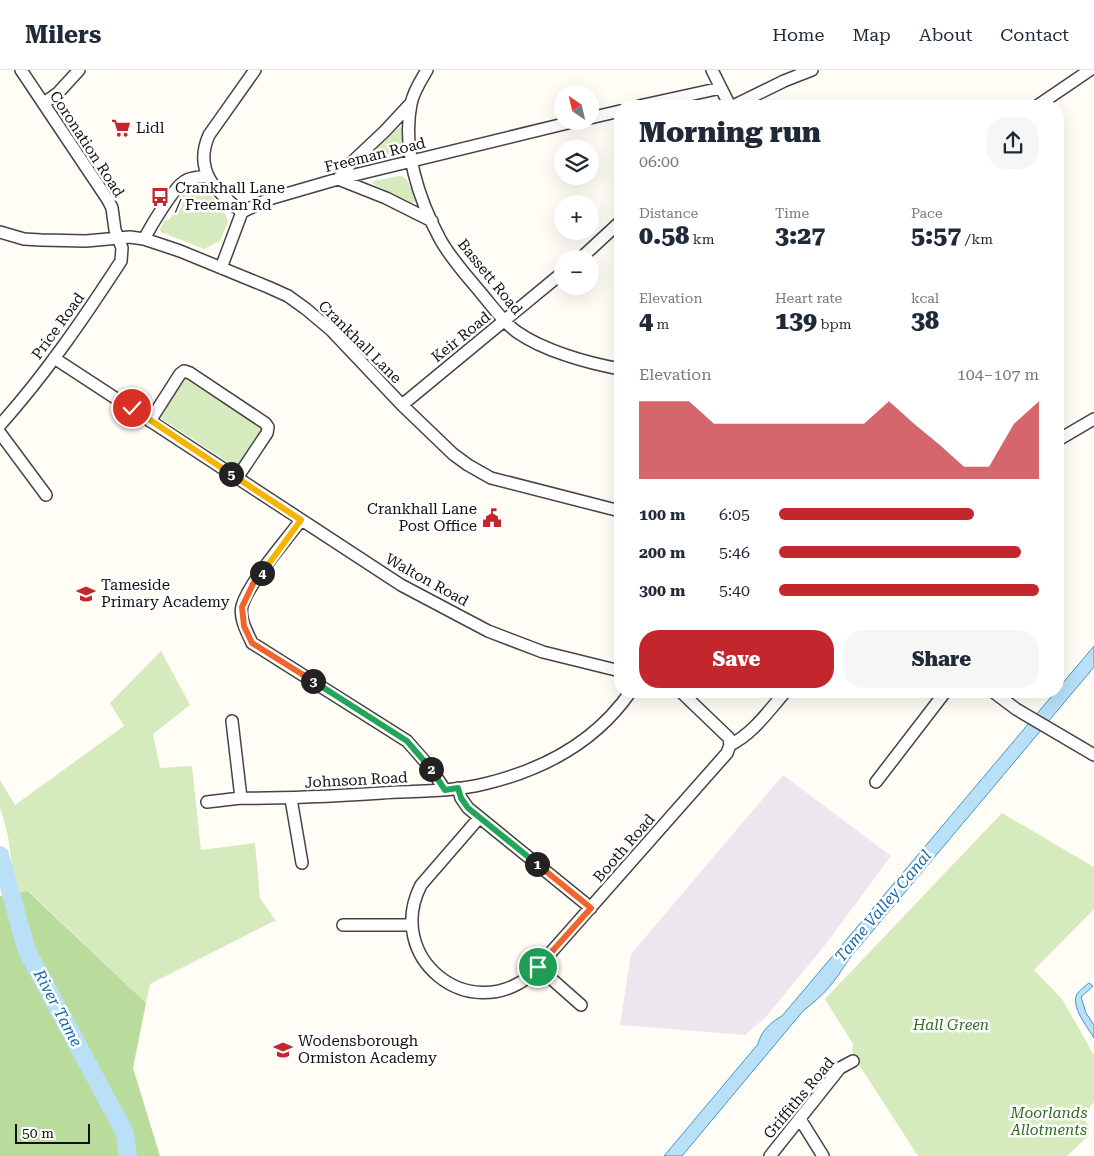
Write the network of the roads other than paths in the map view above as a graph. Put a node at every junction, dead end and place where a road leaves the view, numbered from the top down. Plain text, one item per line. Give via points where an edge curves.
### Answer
1 (21, 70) edge
2 (79, 70) edge
3 (255, 70) edge
4 (427, 70) edge
5 (712, 70) edge
6 (812, 70) edge
7 (1090, 70) edge
8 (721, 88) junction
9 (666, 100) edge
10 (728, 100) edge
11 (744, 100) edge
12 (1046, 100) edge
13 (44, 103) junction
14 (411, 103) junction
15 (614, 112) edge
16 (599, 116) edge
17 (554, 126) edge
18 (412, 161) junction
19 (208, 176) junction
20 (338, 179) junction
21 (242, 212) junction
22 (432, 221) junction
23 (614, 228) edge
24 (0, 232) edge
25 (118, 238) junction
26 (144, 239) junction
27 (590, 250) edge
28 (221, 268) junction
29 (554, 280) edge
30 (505, 321) junction
31 (54, 358) junction
32 (614, 368) edge
33 (402, 405) junction
34 (1094, 419) edge
35 (150, 421) junction
36 (0, 426) edge
37 (0, 434) edge
38 (1064, 436) edge
39 (237, 478) junction
40 (46, 495) dead end
41 (614, 509) edge
42 (301, 520) junction
43 (614, 670) edge
44 (627, 698) edge
45 (687, 698) edge
46 (780, 698) edge
47 (941, 698) edge
48 (1001, 698) edge
49 (232, 721) dead end
50 (730, 745) junction
51 (1094, 755) edge
52 (876, 782) dead end
53 (458, 788) junction
54 (445, 790) junction
55 (241, 798) junction
56 (291, 799) junction
57 (207, 802) dead end
58 (479, 818) junction
59 (302, 863) dead end
60 (591, 908) junction
61 (343, 925) dead end
62 (412, 925) junction
63 (538, 967) junction
64 (581, 1004) dead end
65 (853, 1060) dead end
66 (800, 1119) junction
67 (770, 1156) edge
68 (823, 1156) edge

1 - 13 street, Coronation Road
2 - 13 street via 64,88
3 - 19 street via 209,135 203,154
4 - 14 street, Bassett Road
5 - 8 street
6 - 11 street
7 - 12 street
8 - 9 street
8 - 10 street
13 - 25 street, Coronation Road via 108,200
14 - 18 street, Bassett Road
14 - 20 street, Bassett Road
15 - 16 street
17 - 18 street, Freeman Road
18 - 20 street, Freeman Road
18 - 22 street, Bassett Road via 413,172
19 - 21 street
19 - 26 street via 183,182
20 - 21 street, Freeman Road via 269,199
20 - 22 street
21 - 28 street
22 - 30 street, Bassett Road via 452,257
23 - 27 street
24 - 25 street, Crankhall Lane via 41,240
25 - 26 street, Crankhall Lane
25 - 31 street, Price Road via 122,248 121,261
26 - 28 street, Crankhall Lane
28 - 33 street, Crankhall Lane via 288,296 306,309 331,330
29 - 30 street, Keir Road
30 - 32 street, Bassett Road via 516,332 554,350
30 - 33 street, Keir Road
31 - 35 street, Walton Road
31 - 36 street, Price Road
33 - 41 street, Crankhall Lane via 453,454 486,476
34 - 38 street
35 - 39 street, Walton Road
35 - 39 street via 180,374 184,371 190,373 268,427
37 - 40 street
39 - 42 street, Walton Road
42 - 43 street, Walton Road via 401,585 488,631 544,652
42 - 54 street via 253,584 242,607 244,626 252,643 407,741
44 - 53 street, Johnson Road via 601,726 560,757 513,776
45 - 50 street via 726,734
46 - 50 street, Booth Road via 751,730
47 - 52 street
48 - 51 street
49 - 55 street
50 - 60 street, Booth Road via 724,757
53 - 54 street, Johnson Road
53 - 58 street via 464,803
54 - 56 street, Johnson Road
55 - 56 street, Johnson Road
55 - 57 street, Johnson Road
56 - 59 street, Johnson Road
58 - 60 street
58 - 62 street, Booth Road via 421,885
60 - 63 street, Booth Road
61 - 62 street
62 - 63 street, Booth Road via 415,944 428,966 438,977 458,989 500,991 522,982
63 - 64 street
65 - 66 street, Griffiths Road via 840,1068
66 - 67 street, Griffiths Road
66 - 68 street

